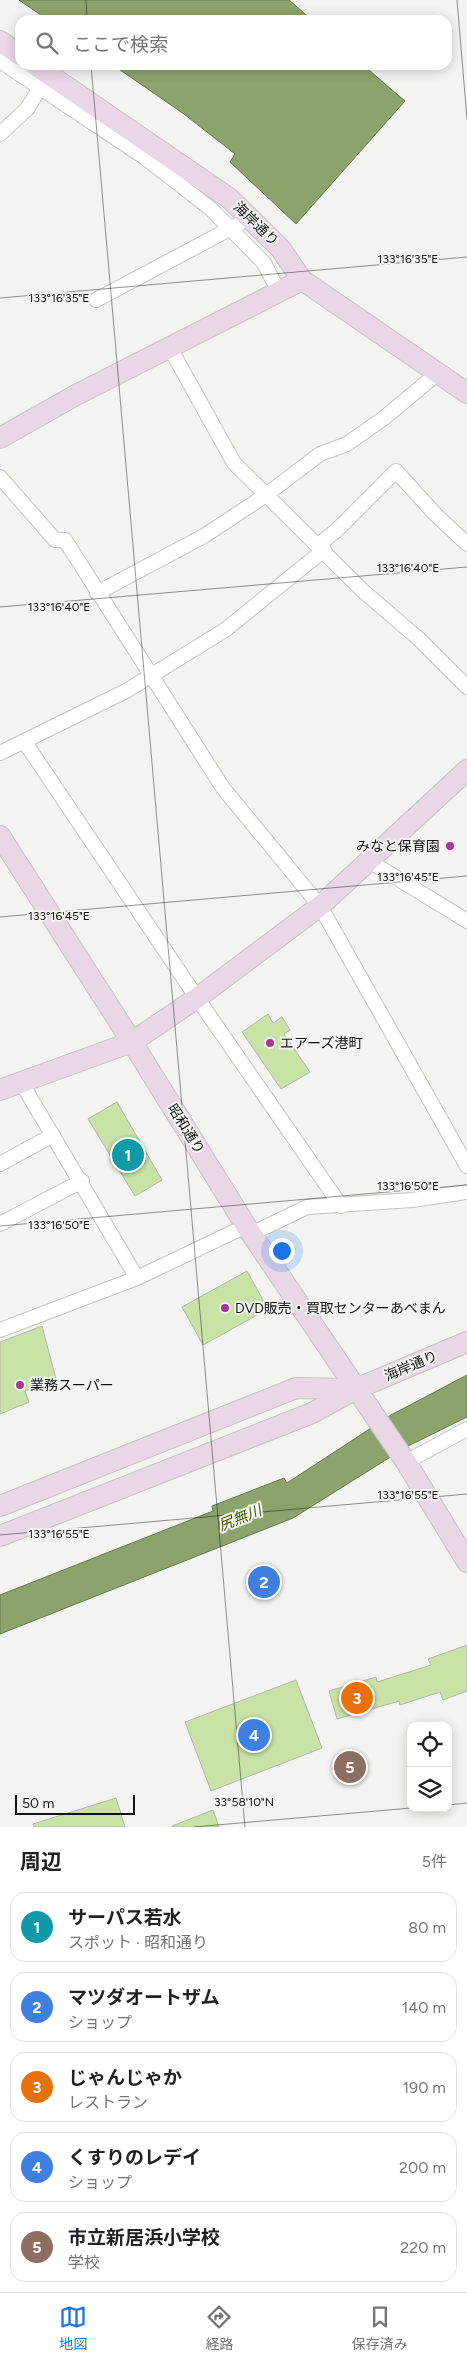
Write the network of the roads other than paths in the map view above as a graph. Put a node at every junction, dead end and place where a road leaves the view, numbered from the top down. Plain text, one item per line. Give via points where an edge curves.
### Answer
1 (0, 41) edge
2 (15, 52) edge
3 (0, 61) edge
4 (15, 66) edge
5 (25, 70) edge
6 (41, 76) edge
7 (0, 134) edge
8 (250, 218) junction
9 (231, 228) junction
10 (302, 280) junction
11 (279, 292) junction
12 (96, 300) dead end
13 (170, 348) junction
14 (438, 373) junction
15 (467, 393) edge
16 (0, 438) edge
17 (0, 477) edge
18 (266, 495) junction
19 (467, 544) edge
20 (321, 548) junction
21 (98, 593) junction
22 (151, 676) junction
23 (467, 688) edge
24 (24, 740) junction
25 (0, 753) edge
26 (467, 770) edge
27 (0, 836) edge
28 (369, 861) junction
29 (320, 906) junction
30 (467, 921) edge
31 (197, 998) junction
32 (132, 1042) junction
33 (21, 1082) junction
34 (0, 1090) edge
35 (53, 1135) junction
36 (0, 1164) edge
37 (467, 1166) edge
38 (82, 1181) junction
39 (467, 1192) edge
40 (341, 1206) junction
41 (0, 1224) edge
42 (248, 1230) junction
43 (137, 1278) junction
44 (0, 1330) edge
45 (467, 1342) edge
46 (356, 1389) junction
47 (467, 1429) edge
48 (403, 1458) junction
49 (0, 1506) edge
50 (0, 1536) edge
51 (467, 1562) edge

1 - 2 street
3 - 4 street
5 - 6 street
6 - 7 street via 27,109
6 - 8 street, 海岸通り via 229,198
6 - 9 street
8 - 9 street
8 - 10 street, 海岸通り via 280,248
9 - 11 street via 264,262
9 - 12 street
10 - 11 street
10 - 14 street, 海岸通り
11 - 13 street
13 - 16 street
13 - 18 street via 234,463
14 - 15 street, 海岸通り
14 - 18 street via 384,418 347,444 320,454
17 - 21 street via 55,540 65,540
18 - 20 street
18 - 21 street via 204,536
19 - 20 street via 396,470
20 - 22 street via 225,630
20 - 23 street
21 - 22 street
22 - 24 street
22 - 29 street via 223,788
24 - 25 street
24 - 31 street
26 - 28 street
27 - 32 street, 昭和通り
28 - 29 street
28 - 30 street
29 - 31 street
29 - 37 street
31 - 32 street
31 - 40 street
32 - 33 street
32 - 42 street, 昭和通り
33 - 34 street
33 - 35 street
35 - 36 street
35 - 38 street
38 - 41 street
38 - 43 street
39 - 40 street
40 - 42 street via 307,1207
42 - 43 street
42 - 46 street, 昭和通り
43 - 44 street
45 - 46 street, 海岸通り
46 - 48 street, 昭和通り
46 - 49 street via 296,1388
46 - 50 street, 海岸通り via 312,1413
47 - 48 street
48 - 51 street, 昭和通り

